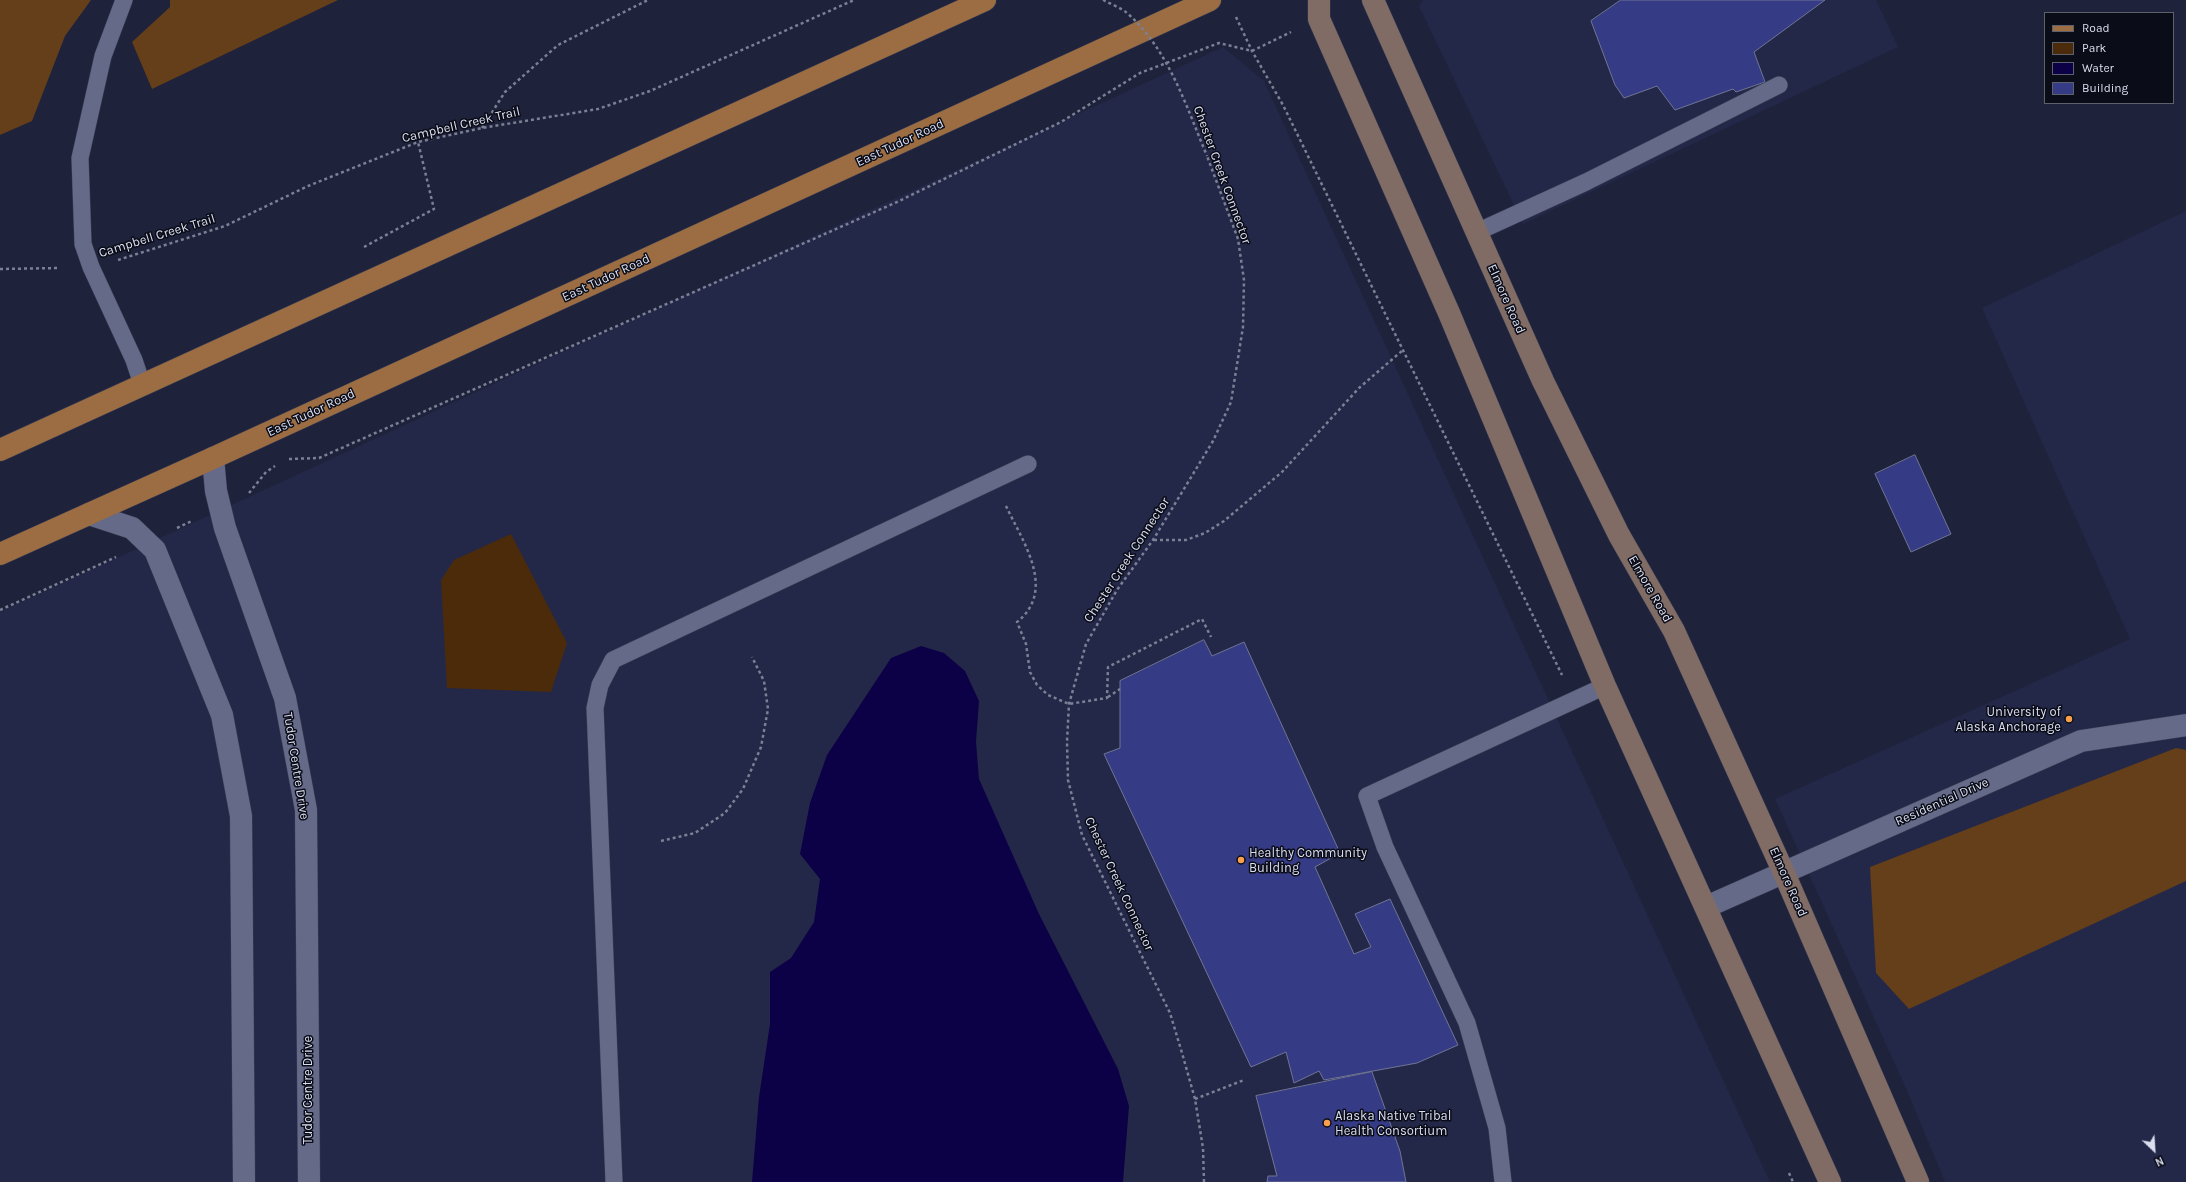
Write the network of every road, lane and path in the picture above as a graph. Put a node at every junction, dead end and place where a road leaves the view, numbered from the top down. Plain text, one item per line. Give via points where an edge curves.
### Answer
1 (124, 0) edge
2 (648, 0) edge
3 (854, 0) edge
4 (985, 0) edge
5 (1103, 0) edge
6 (1210, 0) edge
7 (1319, 0) edge
8 (1373, 0) edge
9 (1235, 14) dead end
10 (1252, 51) junction
11 (1779, 85) dead end
12 (482, 128) junction
13 (418, 142) junction
14 (434, 209) dead end
15 (1477, 232) junction
16 (90, 267) junction
17 (0, 269) edge
18 (1403, 350) junction
19 (142, 384) junction
20 (0, 450) edge
21 (213, 458) junction
22 (286, 460) dead end
23 (279, 464) dead end
24 (1028, 464) dead end
25 (994, 480) junction
26 (220, 508) junction
27 (89, 514) junction
28 (1153, 540) junction
29 (147, 543) junction
30 (0, 554) edge
31 (0, 610) edge
32 (1211, 637) dead end
33 (752, 657) dead end
34 (1605, 686) junction
35 (1120, 689) dead end
36 (1107, 698) junction
37 (1574, 699) junction
38 (1069, 704) junction
39 (2184, 722) edge
40 (661, 842) dead end
41 (1784, 873) junction
42 (1706, 907) junction
43 (1244, 1080) dead end
44 (1196, 1099) junction
45 (1788, 1169) dead end
46 (244, 1182) edge
47 (309, 1182) edge
48 (614, 1182) edge
49 (1204, 1182) edge
50 (1503, 1182) edge
51 (1793, 1182) edge
52 (1830, 1182) edge
53 (1918, 1182) edge

1 - 16 lane via 103,56 80,158 84,244
2 - 12 path via 558,45 505,92
3 - 12 path, Campbell Creek Trail via 650,91 598,109
4 - 19 main road
5 - 28 path, Chester Creek Connector, bridge via 1126,12 1152,39 1172,71 1238,239 1244,280 1243,328 1231,402 1213,441
6 - 21 main road, East Tudor Road
7 - 34 main road via 1319,19 1449,313
8 - 15 main road, Elmore Road
9 - 10 path
10 - 18 path via 1283,105
10 - 22 path via 1219,43 1140,73 1061,122 897,202 319,458
11 - 15 lane via 1586,182
12 - 13 path, Campbell Creek Trail
13 - 14 path
13 - 16 path, Campbell Creek Trail via 308,186 225,226 143,253
15 - 41 main road, Elmore Road via 1543,381 1615,528 1674,631
16 - 17 path, Campbell Creek Trail
16 - 19 lane via 134,360
18 - 28 path via 1359,388 1282,472 1224,522 1186,540
18 - 37 path
19 - 20 main road
21 - 26 street, Tudor Centre Drive
21 - 27 main road, East Tudor Road
23 - 26 path via 266,472 251,493
24 - 25 lane
25 - 38 path via 1034,565 1034,600 1027,614 1017,622 1026,644 1030,672 1037,685 1048,695
25 - 48 lane via 613,660 600,685 595,708
26 - 29 path
26 - 47 street, Tudor Centre Drive via 285,698 306,810
27 - 29 street via 132,528
27 - 30 main road, East Tudor Road
28 - 38 path, Chester Creek Connector via 1116,590 1086,644
29 - 31 path
29 - 46 street via 155,550 222,715 241,816
32 - 36 path via 1202,620 1108,667
33 - 40 path via 764,681 768,709 761,747 743,789 725,813 695,833
34 - 37 lane
34 - 42 main road
35 - 36 path
36 - 38 path
37 - 50 lane via 1367,796 1385,848 1467,1023 1497,1128
38 - 44 path, Chester Creek Connector via 1068,780 1079,828 1170,1013
39 - 41 street, Residential Drive via 2081,741
41 - 42 street, Residential Drive
41 - 53 main road, Elmore Road
42 - 52 main road
43 - 44 path
44 - 49 path, Chester Creek Connector via 1203,1148
45 - 51 path

